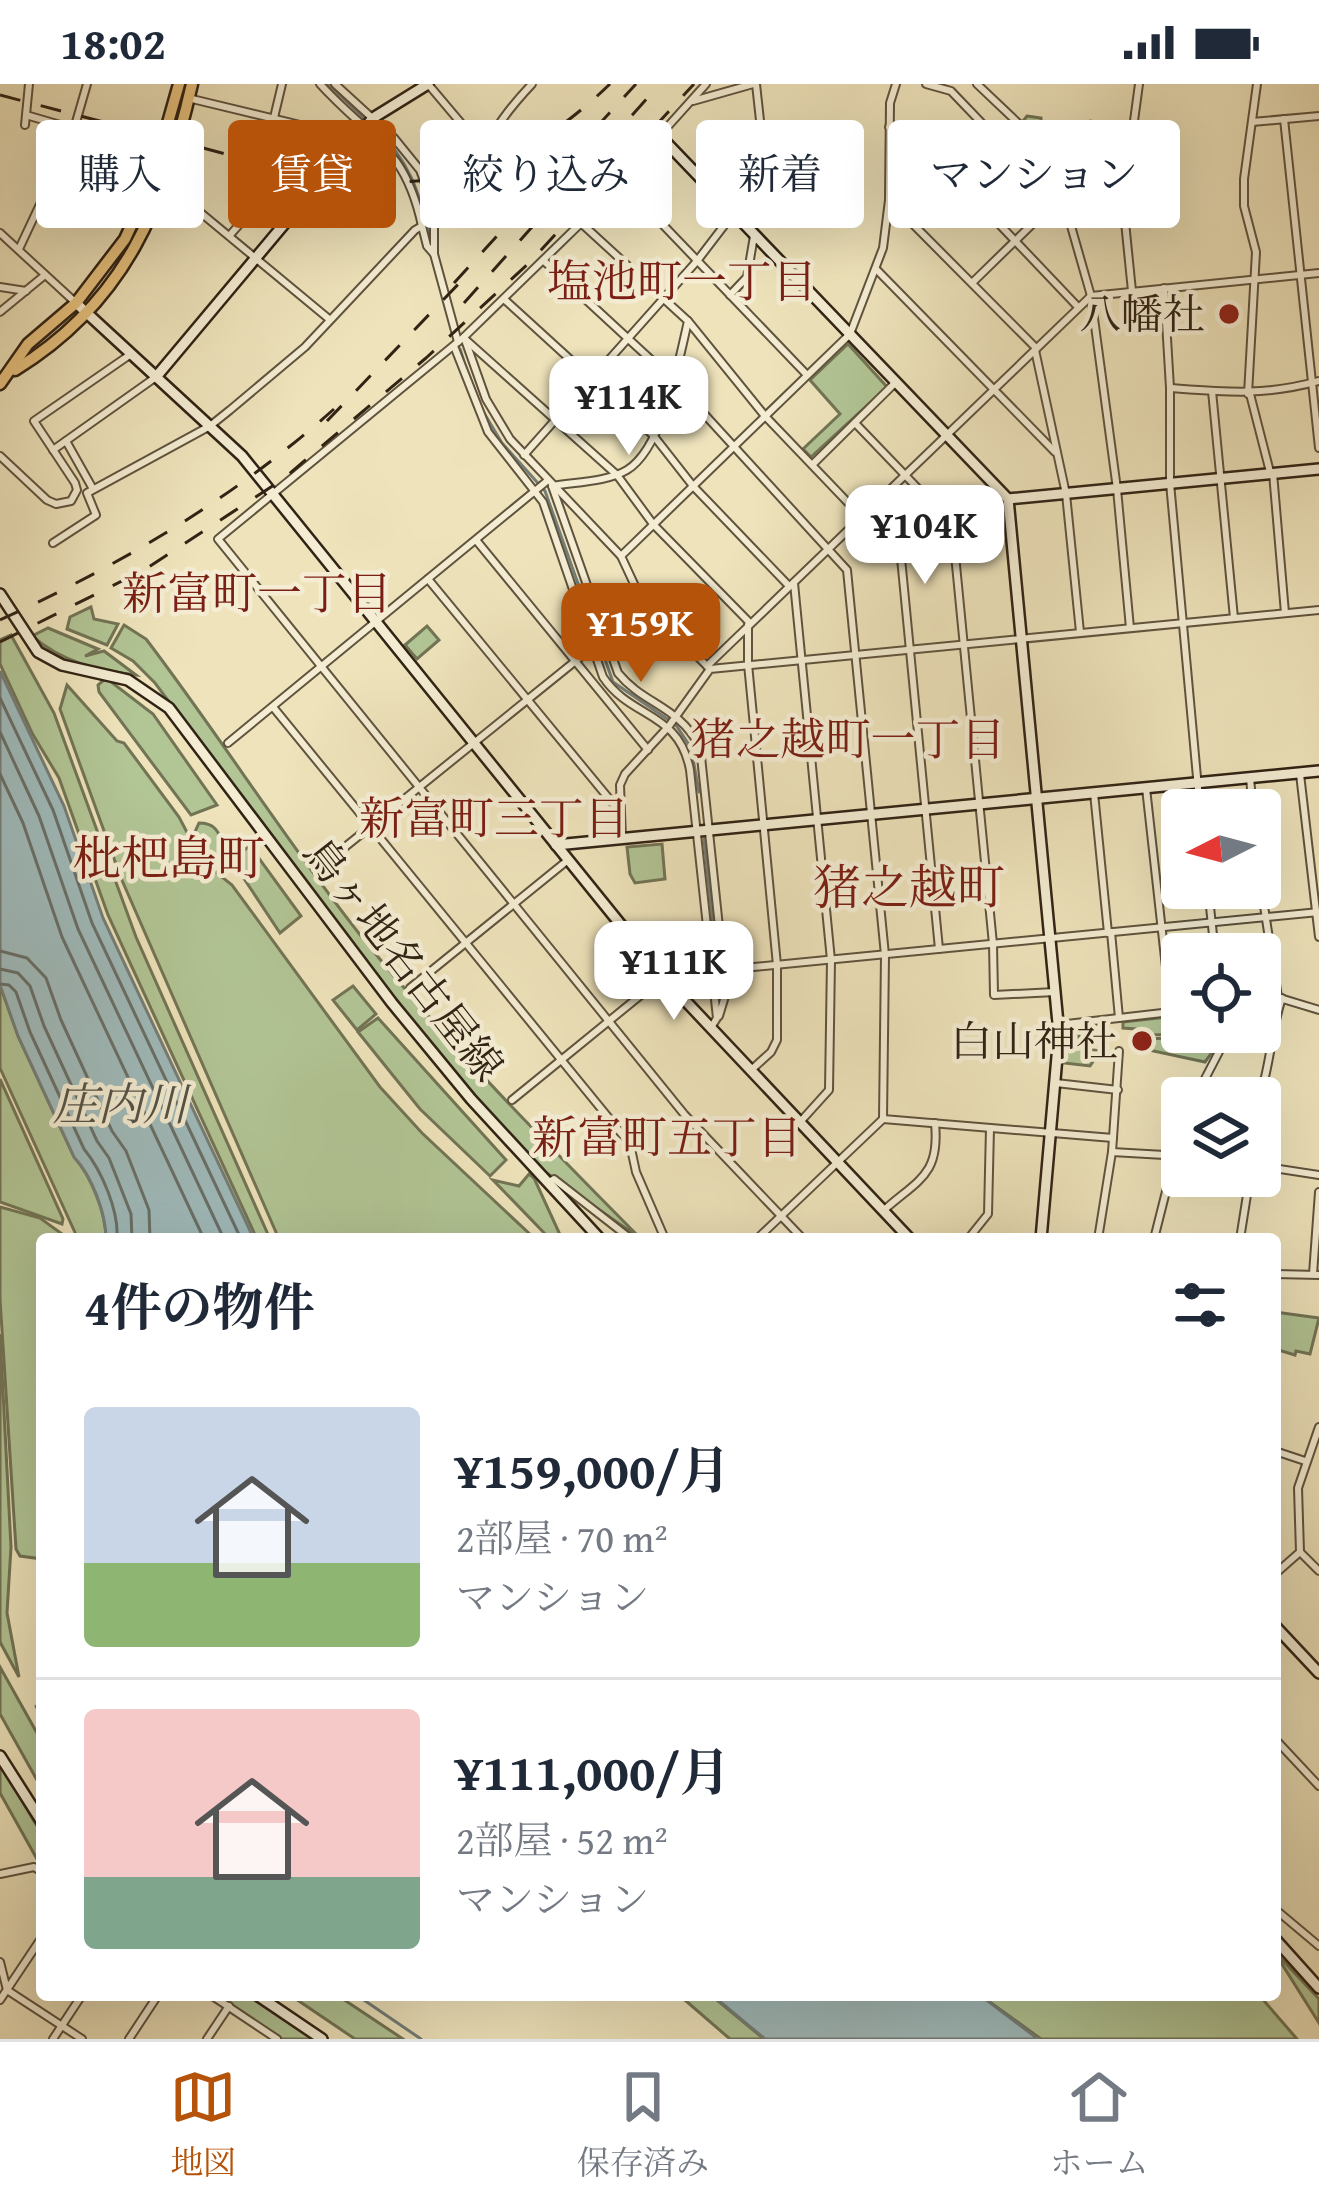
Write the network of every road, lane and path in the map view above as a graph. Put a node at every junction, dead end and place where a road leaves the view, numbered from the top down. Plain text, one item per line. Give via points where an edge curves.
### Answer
1 (29, 84) edge
2 (87, 84) edge
3 (178, 84) edge
4 (191, 84) edge
5 (282, 84) edge
6 (320, 84) edge
7 (335, 84) edge
8 (428, 84) edge
9 (532, 84) edge
10 (706, 84) edge
11 (754, 84) edge
12 (896, 84) edge
13 (926, 84) edge
14 (977, 84) edge
15 (1138, 84) edge
16 (1257, 84) edge
17 (188, 98) junction
18 (689, 102) junction
19 (26, 115) junction
20 (1319, 116) edge
21 (274, 119) junction
22 (1284, 119) junction
23 (45, 120) edge
24 (77, 120) edge
25 (169, 120) edge
26 (182, 120) edge
27 (278, 120) edge
28 (365, 120) edge
29 (366, 120) edge
30 (374, 120) edge
31 (458, 120) edge
32 (499, 120) edge
33 (760, 120) edge
34 (890, 120) edge
35 (980, 120) edge
36 (1015, 120) edge
37 (1134, 120) edge
38 (672, 122) edge
39 (1252, 122) junction
40 (25, 125) dead end
41 (396, 145) edge
42 (672, 149) edge
43 (396, 160) edge
44 (694, 172) edge
45 (420, 176) edge
46 (888, 206) edge
47 (36, 212) edge
48 (204, 214) edge
49 (420, 219) edge
50 (420, 227) edge
51 (130, 228) edge
52 (146, 228) edge
53 (280, 228) edge
54 (422, 228) edge
55 (434, 228) edge
56 (576, 228) edge
57 (587, 228) edge
58 (666, 228) edge
59 (726, 228) edge
60 (746, 228) edge
61 (918, 228) edge
62 (1003, 228) edge
63 (1028, 228) edge
64 (1072, 228) edge
65 (1126, 228) edge
66 (0, 233) edge
67 (230, 235) junction
68 (754, 236) junction
69 (1015, 241) junction
70 (19, 249) junction
71 (434, 254) junction
72 (256, 257) junction
73 (544, 261) junction
74 (698, 261) junction
75 (877, 270) junction
76 (1319, 273) edge
77 (45, 274) junction
78 (1300, 274) junction
79 (1254, 279) junction
80 (973, 282) junction
81 (0, 287) edge
82 (1164, 288) junction
83 (27, 291) junction
84 (1132, 291) junction
85 (730, 295) junction
86 (1091, 296) junction
87 (665, 298) junction
88 (504, 299) junction
89 (76, 303) junction
90 (1078, 308) junction
91 (0, 313) edge
92 (86, 313) junction
93 (330, 320) junction
94 (688, 321) junction
95 (850, 334) junction
96 (628, 338) junction
97 (459, 342) junction
98 (1035, 349) junction
99 (131, 354) junction
100 (12, 371) junction
101 (807, 375) junction
102 (156, 377) junction
103 (592, 379) junction
104 (674, 381) junction
105 (895, 382) junction
106 (1315, 382) edge
107 (0, 384) edge
108 (1170, 388) junction
109 (993, 390) junction
110 (1213, 391) junction
111 (1249, 394) junction
112 (765, 416) junction
113 (555, 419) junction
114 (855, 423) junction
115 (210, 426) junction
116 (653, 434) junction
117 (946, 435) junction
118 (66, 441) junction
119 (732, 448) junction
120 (1319, 448) edge
121 (53, 450) junction
122 (1058, 454) junction
123 (524, 455) junction
124 (0, 456) edge
125 (813, 464) junction
126 (1319, 469) edge
127 (1272, 473) junction
128 (617, 475) junction
129 (904, 475) junction
130 (1221, 478) junction
131 (1170, 483) junction
132 (693, 485) junction
133 (543, 486) junction
134 (1117, 489) junction
135 (93, 490) junction
136 (1066, 494) junction
137 (274, 497) junction
138 (1008, 500) junction
139 (862, 516) junction
140 (653, 524) junction
141 (476, 539) junction
142 (52, 543) dead end
143 (829, 549) junction
144 (621, 556) junction
145 (428, 579) junction
146 (792, 584) junction
147 (0, 594) edge
148 (642, 601) junction
149 (1319, 610) edge
150 (1285, 613) junction
151 (1234, 618) junction
152 (375, 623) junction
153 (1181, 623) junction
154 (749, 624) junction
155 (1130, 628) junction
156 (1080, 632) junction
157 (1022, 638) junction
158 (603, 639) junction
159 (964, 643) junction
160 (593, 645) junction
161 (910, 649) junction
162 (855, 654) junction
163 (802, 659) junction
164 (576, 660) junction
165 (748, 664) junction
166 (321, 668) junction
167 (709, 668) junction
168 (527, 699) junction
169 (273, 707) junction
170 (673, 721) junction
171 (228, 743) dead end
172 (473, 743) junction
173 (648, 750) junction
174 (1319, 771) edge
175 (1300, 773) junction
176 (1250, 778) junction
177 (1198, 783) junction
178 (418, 787) junction
179 (1146, 788) junction
180 (1199, 789) edge
181 (1251, 789) edge
182 (1094, 793) junction
183 (1037, 798) junction
184 (979, 804) junction
185 (926, 809) junction
186 (620, 812) junction
187 (871, 814) junction
188 (817, 820) junction
189 (763, 825) junction
190 (370, 827) junction
191 (703, 831) junction
192 (622, 839) junction
193 (556, 845) junction
194 (568, 860) junction
195 (319, 868) dead end
196 (513, 904) junction
197 (1210, 909) edge
198 (1263, 909) edge
199 (1317, 912) edge
200 (1264, 918) junction
201 (1212, 922) junction
202 (1160, 928) junction
203 (1110, 933) junction
204 (1213, 933) edge
205 (1267, 933) edge
206 (1161, 936) edge
207 (1319, 937) edge
208 (1050, 938) junction
209 (464, 944) junction
210 (993, 944) junction
211 (939, 949) junction
212 (885, 955) junction
213 (831, 960) junction
214 (777, 965) junction
215 (723, 970) junction
216 (663, 977) junction
217 (410, 988) dead end
218 (1055, 992) junction
219 (1281, 997) edge
220 (1319, 1010) edge
221 (1161, 1013) edge
222 (717, 1018) junction
223 (1120, 1018) junction
224 (609, 1021) junction
225 (1058, 1025) junction
226 (710, 1029) junction
227 (1119, 1051) dead end
228 (559, 1062) junction
229 (750, 1071) junction
230 (1054, 1083) junction
231 (1118, 1090) junction
232 (512, 1100) dead end
233 (883, 1119) junction
234 (799, 1123) junction
235 (935, 1123) junction
236 (990, 1128) junction
237 (1049, 1133) junction
238 (1113, 1138) junction
239 (1112, 1152) junction
240 (1161, 1155) edge
241 (837, 1162) junction
242 (1281, 1169) edge
243 (1319, 1175) edge
244 (547, 1184) junction
245 (1319, 1192) edge
246 (1166, 1197) edge
247 (1247, 1197) edge
248 (883, 1211) junction
249 (781, 1215) junction
250 (594, 1233) edge
251 (623, 1233) edge
252 (662, 1233) edge
253 (763, 1233) edge
254 (798, 1233) edge
255 (904, 1233) edge
256 (973, 1233) edge
257 (1041, 1233) edge
258 (1099, 1233) edge
259 (1156, 1233) edge
260 (1241, 1233) edge
261 (1281, 1274) edge
262 (1316, 1275) edge
263 (1319, 1426) edge
264 (1281, 1453) edge
265 (1305, 1461) junction
266 (1300, 1552) junction
267 (1318, 1567) edge
268 (1281, 1569) edge
269 (1281, 1632) edge
270 (1319, 1673) edge
271 (1281, 1745) edge
272 (0, 1756) edge
273 (1319, 1786) edge
274 (36, 1813) edge
275 (36, 1868) edge
276 (0, 1874) edge
277 (1281, 1914) edge
278 (36, 1945) edge
279 (1319, 1946) edge
280 (1281, 1947) edge
281 (0, 1962) edge
282 (1, 1974) edge
283 (1319, 1988) edge
284 (7, 1990) junction
285 (0, 2000) edge
286 (78, 2001) edge
287 (154, 2001) edge
288 (221, 2001) edge
289 (265, 2001) edge
290 (229, 2006) junction
291 (62, 2026) junction
292 (53, 2039) edge
293 (82, 2039) edge
294 (129, 2039) edge
295 (207, 2039) edge
296 (277, 2039) edge
297 (322, 2039) edge

1 - 19 street
2 - 24 street
3 - 25 main road
4 - 17 main road
5 - 21 street
6 - 28 street
7 - 29 street
8 - 30 street
8 - 31 street
9 - 32 street
10 - 18 street
11 - 18 street
11 - 33 street
12 - 34 street
13 - 35 street via 952,91
14 - 36 street
15 - 37 street
16 - 39 street
17 - 21 street
17 - 26 main road
18 - 38 street
19 - 23 street
19 - 40 street
20 - 22 street
21 - 27 street
21 - 67 street via 252,210
22 - 39 street
22 - 78 street
39 - 79 street via 1244,206
41 - 45 street
42 - 44 street
43 - 49 street
46 - 75 street
47 - 70 street
48 - 67 street
50 - 93 street
51 - 89 main road
52 - 92 main road
53 - 72 street
54 - 71 street
55 - 71 street
56 - 73 street
57 - 87 street
58 - 74 street
59 - 74 street
60 - 68 street
61 - 80 street
62 - 69 street
63 - 69 street
64 - 86 street
65 - 84 street
66 - 70 street
67 - 72 street
68 - 85 street via 746,277
68 - 95 street
69 - 80 street
69 - 90 street
70 - 77 street
71 - 97 street
72 - 93 street
72 - 102 street
73 - 88 street
73 - 96 street
74 - 85 street
74 - 87 street
75 - 95 street
75 - 109 street
76 - 78 street
77 - 83 street
77 - 89 street
78 - 79 street
78 - 106 street
79 - 82 street
79 - 111 street
80 - 98 street
81 - 83 street
82 - 84 street
82 - 108 street
83 - 91 street
84 - 86 street
85 - 101 street
86 - 90 street
86 - 134 street
87 - 94 street
87 - 96 street
88 - 97 street
88 - 103 street
89 - 92 street
89 - 100 main road via 28,344
90 - 98 street
92 - 99 street
92 - 100 main road
93 - 115 street
94 - 104 street
94 - 112 street
95 - 101 street
95 - 105 street
96 - 103 street
96 - 104 street
97 - 113 street
97 - 123 street
97 - 133 street via 488,432
97 - 137 street
98 - 109 street
98 - 122 street
99 - 102 street
99 - 121 street via 34,421
100 - 107 main road
101 - 112 street
102 - 115 street
102 - 118 street
103 - 113 street
103 - 116 street
104 - 116 street
104 - 119 street
105 - 114 street
105 - 117 street
106 - 111 street
106 - 120 street
108 - 110 street
108 - 131 street
109 - 117 street
109 - 122 street
110 - 111 street
110 - 130 street
111 - 127 street
112 - 119 street
112 - 125 street
113 - 123 street
113 - 128 street
114 - 125 street
114 - 129 street
115 - 135 street
115 - 137 street
116 - 128 street
116 - 132 street
117 - 129 street
117 - 138 street
118 - 121 street
118 - 135 street
119 - 132 street
119 - 143 street
121 - 124 street via 77,490 64,505 47,500
122 - 136 street
123 - 133 street
125 - 139 street
126 - 127 street
127 - 130 street
127 - 150 street
128 - 133 street
128 - 140 street
129 - 139 street
129 - 159 street via 952,524
130 - 131 street
130 - 151 street
131 - 134 street
131 - 153 street
132 - 140 street
132 - 146 street
133 - 141 street
133 - 144 street
133 - 158 street
133 - 160 street
134 - 136 street
134 - 155 street
135 - 142 street via 87,493 96,515
136 - 138 street
136 - 156 street
137 - 152 street
137 - 166 street via 218,539
138 - 157 street
139 - 143 street
139 - 161 street via 901,558
140 - 144 street
140 - 154 street
141 - 145 street
141 - 164 street
143 - 146 street
143 - 162 street via 847,571
144 - 148 street
145 - 152 street
145 - 168 street
146 - 154 street
146 - 163 street
147 - 244 street, 鳥ヶ地名古屋線 via 38,652 128,680 169,708 392,1003
148 - 158 street
148 - 167 street
149 - 150 street
150 - 151 street
151 - 153 street
152 - 166 street
152 - 172 street
153 - 155 street
153 - 177 street
154 - 165 street
154 - 167 street
155 - 156 street
156 - 157 street
157 - 159 street
157 - 183 street
158 - 160 street
158 - 170 street via 626,683
159 - 161 street
159 - 184 street
160 - 164 street
160 - 170 street via 610,686
161 - 162 street
161 - 185 street
162 - 163 street
162 - 187 street
163 - 165 street
163 - 188 street
164 - 168 street
164 - 173 street
165 - 167 street
165 - 189 street
166 - 169 street
166 - 178 street
167 - 170 street
168 - 172 street
168 - 186 street
169 - 171 street
169 - 190 street
170 - 173 street
170 - 191 street
170 - 191 street via 700,747
172 - 178 street
172 - 193 street
173 - 186 street via 620,785
174 - 175 street
175 - 176 street
175 - 199 street
176 - 177 street
176 - 181 street
177 - 179 street
177 - 180 street
178 - 190 street
178 - 196 street
179 - 182 street
179 - 202 street
182 - 183 street
182 - 203 street
183 - 184 street
183 - 208 street
184 - 185 street
184 - 210 street
185 - 187 street
185 - 211 street
186 - 192 street
187 - 188 street
187 - 212 street
188 - 189 street
188 - 213 street
189 - 191 street
189 - 214 street
190 - 195 street
190 - 209 street
191 - 192 street
191 - 215 street
191 - 222 street
192 - 193 street
193 - 194 street
194 - 196 street
194 - 216 street
196 - 209 street
196 - 224 street
197 - 201 street
198 - 200 street
199 - 200 street
199 - 207 street
200 - 201 street
200 - 205 street
201 - 202 street
201 - 204 street
202 - 203 street
202 - 206 street
203 - 208 street
203 - 223 street
208 - 210 street
208 - 218 street
209 - 217 street
209 - 228 street
210 - 211 street
210 - 218 street via 994,995
211 - 212 street
212 - 213 street
212 - 233 street
213 - 214 street
213 - 234 street via 829,1090
214 - 215 street
214 - 229 street via 777,1040
215 - 222 street
216 - 224 street
216 - 226 street
218 - 225 street
219 - 220 street
221 - 223 street
222 - 226 street
223 - 225 street
224 - 228 street
224 - 249 street
225 - 230 street
226 - 229 street
227 - 231 street
228 - 232 street
228 - 252 street via 630,1144
229 - 234 street
230 - 231 street
230 - 237 street
231 - 238 street
233 - 235 street
233 - 241 street
234 - 241 street
235 - 236 street
235 - 248 street via 930,1169
236 - 237 street
236 - 256 street via 988,1214
237 - 238 street
237 - 257 street
238 - 239 street
239 - 240 street
239 - 258 street
241 - 248 street
241 - 249 street
242 - 243 street
244 - 250 street, 鳥ヶ地名古屋線
244 - 251 street via 554,1179
245 - 262 street
246 - 259 street
247 - 260 street
248 - 255 street
249 - 253 street
249 - 254 street
261 - 262 street
263 - 265 street
264 - 265 street
265 - 266 street
266 - 267 street
266 - 268 street
269 - 270 street
271 - 273 street
272 - 274 street
275 - 276 street
277 - 279 street
278 - 284 street
280 - 283 street
281 - 282 street
282 - 284 street
284 - 285 street
284 - 291 street
286 - 291 street
287 - 294 street
288 - 290 street
289 - 297 street
290 - 295 street
290 - 296 street
291 - 292 street
291 - 293 street

